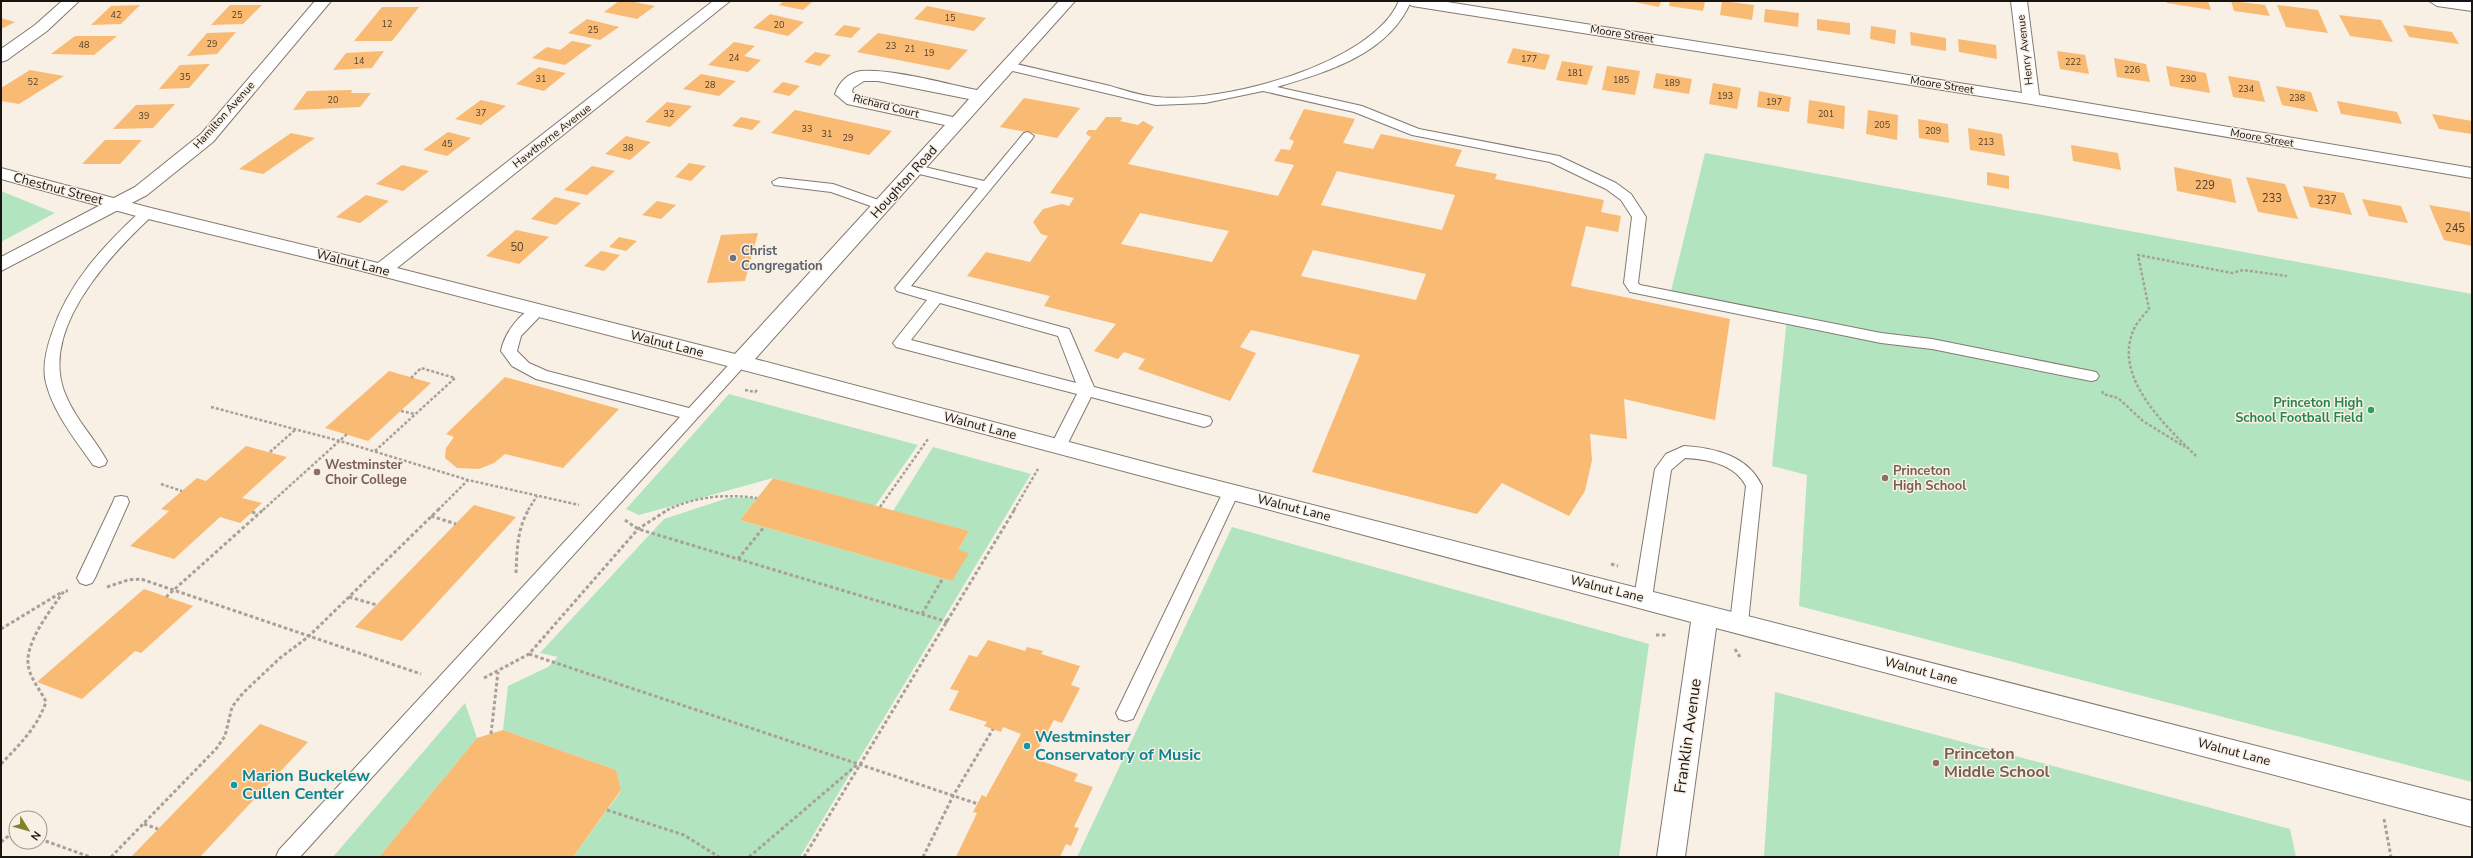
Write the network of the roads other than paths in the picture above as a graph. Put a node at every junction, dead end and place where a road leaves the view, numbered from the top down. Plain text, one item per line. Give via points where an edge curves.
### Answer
1 (71, 1) edge
2 (323, 1) edge
3 (722, 1) edge
4 (1067, 1) edge
5 (1405, 1) edge
6 (1412, 1) edge
7 (2019, 1) edge
8 (2438, 1) edge
9 (2472, 6) edge
10 (1, 57) edge
11 (1008, 66) junction
12 (1261, 87) junction
13 (982, 96) junction
14 (2031, 99) junction
15 (958, 123) junction
16 (1028, 136) dead end
17 (916, 169) junction
18 (1, 173) edge
19 (2472, 173) edge
20 (779, 182) dead end
21 (986, 186) junction
22 (115, 204) junction
23 (882, 206) junction
24 (147, 213) junction
25 (1, 265) edge
26 (382, 270) junction
27 (936, 298) junction
28 (538, 310) junction
29 (740, 362) junction
30 (2091, 376) road end
31 (1087, 390) junction
32 (692, 414) junction
33 (1204, 421) dead end
34 (1058, 447) junction
35 (99, 461) dead end
36 (1231, 492) junction
37 (121, 502) dead end
38 (86, 578) road end
39 (1643, 598) junction
40 (1705, 614) junction
41 (1739, 623) junction
42 (1126, 713) dead end
43 (2472, 814) edge
44 (286, 857) edge
45 (1671, 857) edge

1 - 10 street
2 - 22 street, Hamilton Avenue via 207,138 141,191
3 - 26 street, Hawthorne Avenue
4 - 11 street, Houghton Road
5 - 12 lane via 1402,10 1368,45 1316,70
6 - 14 street, Moore Street
7 - 14 street, Henry Avenue
8 - 9 street
11 - 12 lane via 1157,101 1212,98
11 - 13 street, Houghton Road
12 - 30 lane via 1358,109 1416,132 1554,159 1611,186 1626,197 1639,217 1631,283 1635,288 1881,338 1932,344
13 - 15 street, Houghton Road
13 - 15 street, Richard Court via 878,76 861,76 846,85 843,94 853,100
14 - 19 street, Moore Street
15 - 17 street, Houghton Road
16 - 21 lane
17 - 21 lane
17 - 23 street, Houghton Road
18 - 22 street, Chestnut Street
20 - 23 lane via 833,188
21 - 27 lane via 902,288
22 - 24 street, Walnut Lane
22 - 25 street, Hamilton Avenue
23 - 29 street, Houghton Road
24 - 26 street, Walnut Lane
24 - 35 lane via 114,242 90,270 73,296 62,322 54,355 53,378 64,408
26 - 28 street, Walnut Lane
27 - 31 lane via 1064,333
27 - 31 lane via 902,344
28 - 29 street, Walnut Lane
28 - 32 lane via 513,334 510,342 509,351 520,366 555,379
29 - 32 lane
29 - 34 street, Walnut Lane
31 - 33 lane
31 - 34 lane
32 - 44 lane
34 - 36 street, Walnut Lane
36 - 39 street, Walnut Lane
36 - 42 lane
37 - 38 lane
39 - 40 street, Walnut Lane
39 - 41 lane via 1667,462 1684,452 1727,461 1748,474 1754,486
40 - 41 street, Walnut Lane
40 - 45 street, Franklin Avenue
41 - 43 street, Walnut Lane

